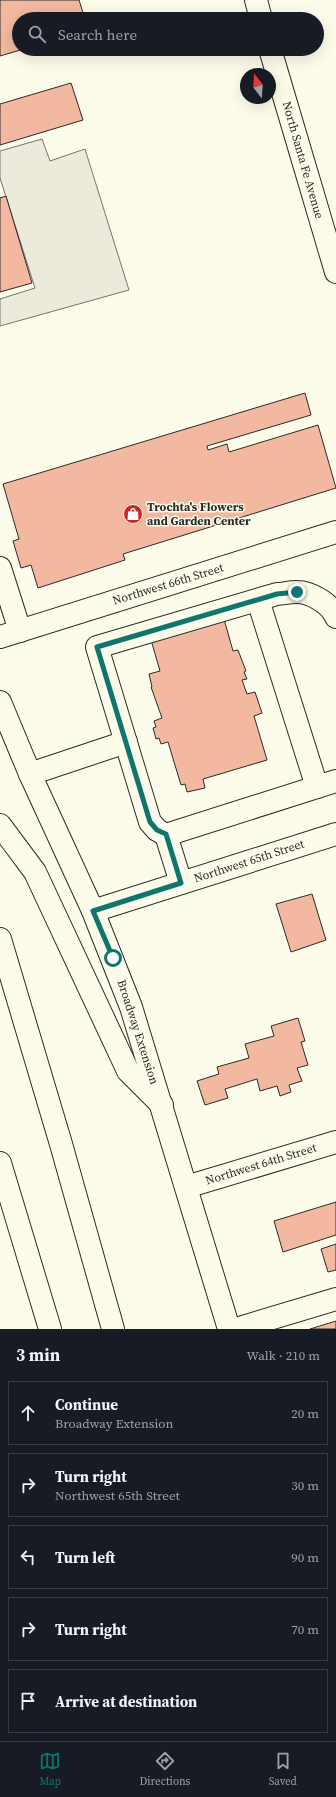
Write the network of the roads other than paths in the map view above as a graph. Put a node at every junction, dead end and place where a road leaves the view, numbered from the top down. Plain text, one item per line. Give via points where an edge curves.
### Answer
1 (256, 0) edge
2 (259, 12) edge
3 (272, 56) edge
4 (336, 272) edge
5 (336, 532) edge
6 (0, 568) edge
7 (258, 600) junction
8 (336, 618) edge
9 (10, 634) edge
10 (0, 702) edge
11 (126, 742) junction
12 (30, 774) junction
13 (326, 784) edge
14 (0, 825) edge
15 (166, 834) junction
16 (336, 834) edge
17 (181, 883) junction
18 (93, 911) junction
19 (0, 939) edge
20 (162, 1105) junction
21 (336, 1142) edge
22 (0, 1163) edge
23 (186, 1187) junction
24 (336, 1299) edge
25 (287, 1322) edge
26 (50, 1329) edge
27 (113, 1329) edge
28 (229, 1329) edge
29 (236, 1329) edge

1 - 2 main road
3 - 4 main road, North Santa Fe Avenue
5 - 9 main road, Northwest 66th Street
6 - 9 main road
7 - 8 main road via 297,592 320,600
7 - 11 main road via 97,647
7 - 13 main road
10 - 12 main road, Broadway Extension
11 - 12 main road
11 - 15 main road via 150,822 157,830
12 - 18 main road, Broadway Extension
13 - 15 main road
14 - 20 main road via 35,872 128,1071
15 - 17 main road
16 - 17 main road, Northwest 65th Street
17 - 18 main road, Northwest 65th Street
18 - 20 main road, Broadway Extension via 131,1007
19 - 27 main road
20 - 23 main road, Broadway Extension
21 - 23 main road, Northwest 64th Street
22 - 26 main road
23 - 28 main road, Broadway Extension
24 - 25 main road
25 - 29 main road

